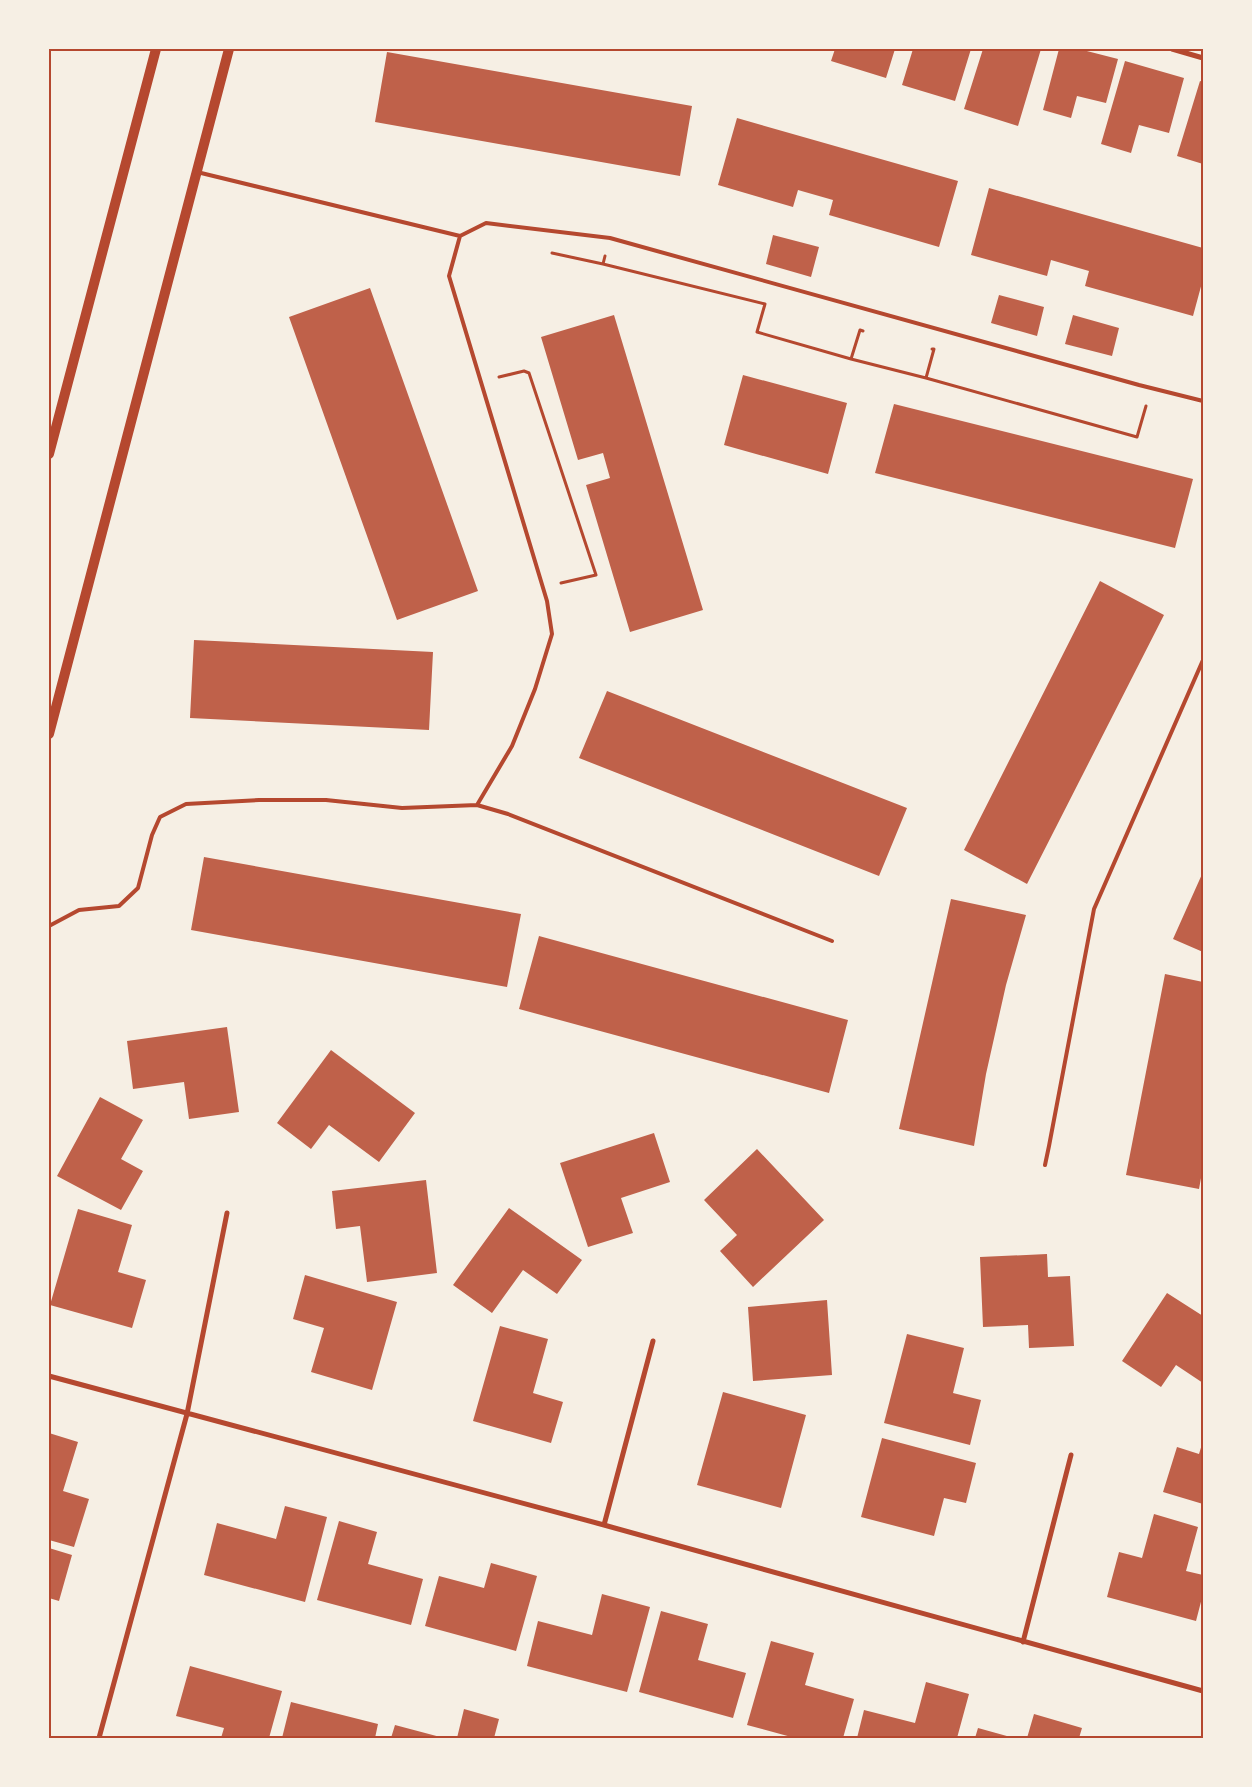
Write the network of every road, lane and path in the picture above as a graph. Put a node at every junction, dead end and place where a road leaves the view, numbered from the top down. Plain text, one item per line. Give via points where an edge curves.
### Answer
1 (156, 49) edge
2 (229, 49) edge
3 (1172, 49) edge
4 (1203, 58) edge
5 (197, 172) junction
6 (460, 236) junction
7 (610, 238) junction
8 (545, 251) dead end
9 (603, 264) junction
10 (869, 332) dead end
11 (924, 347) dead end
12 (851, 359) junction
13 (496, 368) dead end
14 (926, 378) junction
15 (1203, 401) edge
16 (1152, 408) dead end
17 (49, 454) edge
18 (543, 587) junction
19 (1203, 660) edge
20 (49, 734) edge
21 (477, 805) junction
22 (49, 926) edge
23 (832, 941) dead end
24 (1044, 1164) dead end
25 (227, 1213) dead end
26 (653, 1341) dead end
27 (49, 1376) edge
28 (187, 1414) junction
29 (1071, 1455) dead end
30 (604, 1525) junction
31 (1023, 1642) junction
32 (1203, 1691) edge
33 (99, 1738) edge

1 - 17 main road
2 - 5 main road
3 - 4 street
5 - 6 lane
5 - 20 main road
6 - 7 lane via 486,223
6 - 18 lane via 449,276
7 - 9 path
7 - 15 lane
8 - 9 path
9 - 12 path via 764,304 757,332
10 - 12 path via 860,330
11 - 14 path via 934,349
12 - 14 path
13 - 18 path via 499,377 524,371 529,373 596,575
14 - 16 path via 1137,437 1146,406
18 - 21 lane via 552,634 512,746
19 - 24 lane via 1094,909
21 - 22 lane via 402,808 326,800 186,804 160,817 138,888 119,906 78,910
21 - 23 lane via 508,814
25 - 28 street
26 - 30 street
27 - 28 street
28 - 30 street
28 - 33 street
29 - 31 street
30 - 31 street
31 - 32 street

